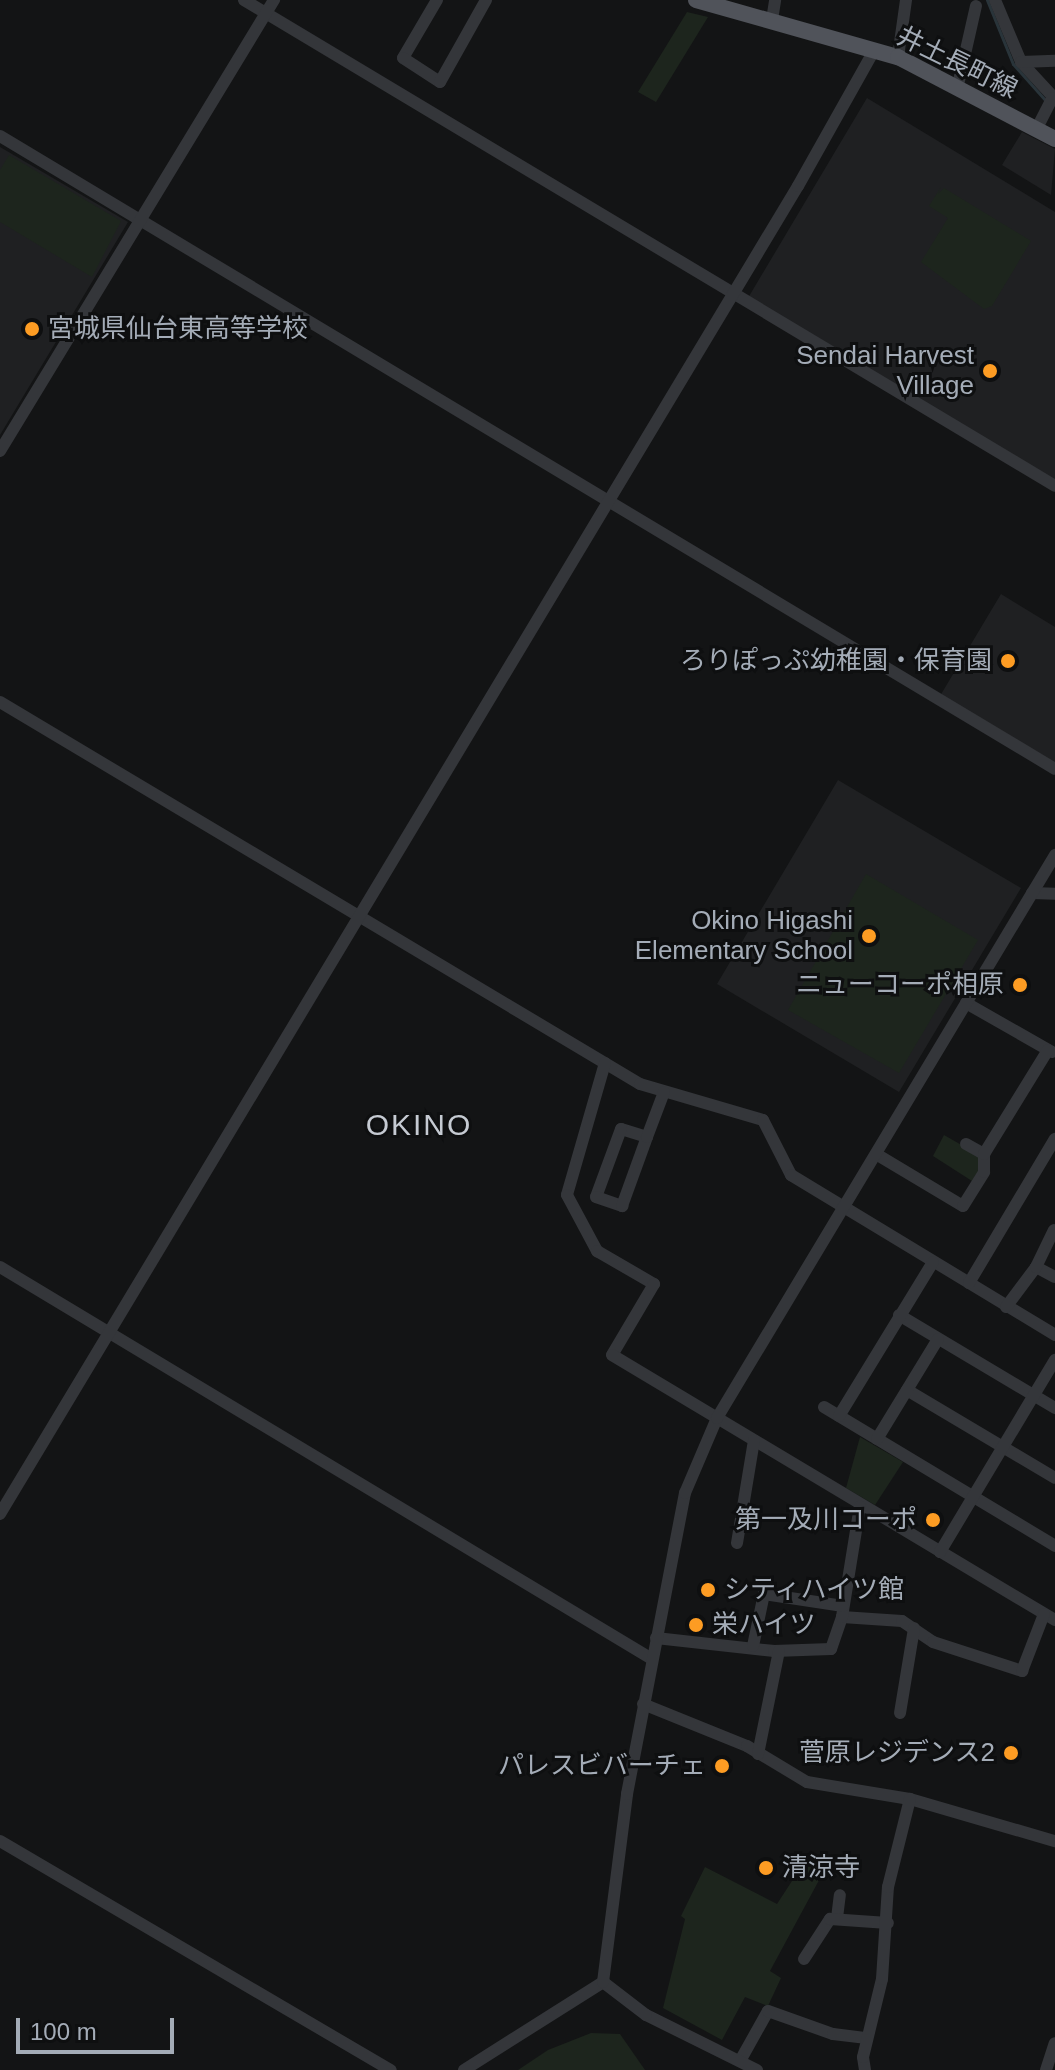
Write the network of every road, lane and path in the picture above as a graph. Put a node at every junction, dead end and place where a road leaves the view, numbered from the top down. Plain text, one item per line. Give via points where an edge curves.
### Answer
1 (244, 0) edge
2 (274, 0) edge
3 (437, 0) edge
4 (696, 0) edge
5 (775, 0) edge
6 (906, 0) edge
7 (995, 0) edge
8 (482, 2) edge
9 (976, 6) dead end
10 (267, 14) junction
11 (772, 20) junction
12 (875, 49) junction
13 (898, 57) junction
14 (1055, 61) edge
15 (1021, 62) junction
16 (958, 85) junction
17 (1051, 102) edge
18 (1036, 130) junction
19 (0, 136) edge
20 (1055, 139) edge
21 (141, 220) junction
22 (732, 295) junction
23 (0, 451) edge
24 (1055, 486) edge
25 (607, 502) junction
26 (0, 702) edge
27 (1055, 769) edge
28 (1055, 855) edge
29 (1032, 893) junction
30 (1055, 894) edge
31 (357, 917) junction
32 (966, 1003) junction
33 (1052, 1052) edge
34 (605, 1063) junction
35 (664, 1092) junction
36 (647, 1137) junction
37 (1055, 1139) edge
38 (966, 1144) dead end
39 (876, 1154) junction
40 (984, 1154) junction
41 (842, 1208) junction
42 (1054, 1230) edge
43 (933, 1262) junction
44 (0, 1267) edge
45 (1036, 1267) junction
46 (1055, 1277) edge
47 (969, 1283) junction
48 (1006, 1307) junction
49 (899, 1315) junction
50 (107, 1331) junction
51 (1055, 1335) edge
52 (938, 1339) junction
53 (1055, 1360) edge
54 (907, 1390) junction
55 (1033, 1395) junction
56 (824, 1407) dead end
57 (1055, 1408) edge
58 (839, 1416) junction
59 (717, 1418) junction
60 (877, 1439) junction
61 (754, 1440) junction
62 (1001, 1445) junction
63 (1055, 1478) edge
64 (974, 1497) junction
65 (860, 1506) junction
66 (0, 1514) edge
67 (737, 1543) dead end
68 (1055, 1546) edge
69 (940, 1552) junction
70 (842, 1612) junction
71 (1050, 1617) edge
72 (914, 1628) junction
73 (656, 1638) junction
74 (753, 1646) junction
75 (779, 1651) junction
76 (652, 1659) junction
77 (643, 1704) junction
78 (900, 1713) dead end
79 (758, 1754) junction
80 (910, 1799) junction
81 (0, 1841) edge
82 (1055, 1841) edge
83 (840, 1895) dead end
84 (837, 1918) junction
85 (888, 1923) junction
86 (804, 1959) dead end
87 (603, 1982) junction
88 (867, 2038) junction
89 (1055, 2043) edge
90 (740, 2061) junction
91 (391, 2070) edge
92 (464, 2070) edge
93 (757, 2070) edge
94 (865, 2070) edge
95 (1046, 2070) edge

1 - 10 street
2 - 10 street
3 - 8 street via 403,58 440,82
4 - 11 main road, 井土長町線
5 - 11 street
6 - 13 street
7 - 15 street
9 - 16 street
10 - 21 street
10 - 22 street
11 - 12 main road, 井土長町線
12 - 13 main road, 井土長町線
12 - 22 street
13 - 16 main road, 井土長町線
14 - 15 street
15 - 17 street
16 - 18 main road, 井土長町線
17 - 18 street
18 - 20 main road, 井土長町線
19 - 21 street
21 - 23 street
21 - 25 street
22 - 24 street
22 - 25 street
25 - 27 street
25 - 31 street
26 - 31 street
28 - 29 street
29 - 30 street
29 - 32 street
31 - 34 street
31 - 50 street
32 - 33 street
32 - 39 street
33 - 40 street
34 - 35 street
34 - 59 street via 567,1195 597,1251 654,1284 612,1355
35 - 36 street
35 - 41 street via 763,1120 784,1169
36 - 36 street via 622,1206 596,1197 621,1129
37 - 47 street
38 - 40 street
39 - 40 street via 963,1206 984,1172
39 - 41 street
41 - 43 street
41 - 59 street
42 - 45 street
43 - 47 street
43 - 49 street
44 - 50 street
45 - 46 street
45 - 48 street
47 - 48 street
48 - 51 street
49 - 52 street
49 - 58 street
50 - 66 street
50 - 76 street
52 - 54 street
52 - 55 street
53 - 55 street
54 - 60 street
54 - 62 street
55 - 57 street
55 - 62 street
56 - 58 street
58 - 60 street
59 - 61 street
59 - 73 street via 685,1493
60 - 64 street
61 - 65 street
61 - 67 street
62 - 63 street
62 - 64 street
64 - 68 street
64 - 69 street
65 - 69 street
65 - 70 street
69 - 71 street
70 - 72 street via 896,1619
70 - 74 street via 764,1594
70 - 75 street via 831,1649
71 - 72 street via 1022,1671 933,1642
72 - 78 street
73 - 74 street
73 - 76 street
74 - 75 street
75 - 79 street
76 - 77 street
77 - 79 street
77 - 87 street via 606,1929
79 - 80 street via 807,1782
80 - 82 street
80 - 85 street via 888,1887
81 - 91 street
83 - 84 street
84 - 85 street
84 - 86 street via 830,1919
85 - 88 street via 882,1979
87 - 90 street via 646,2015
87 - 92 street
88 - 90 street via 833,2034 768,2011
88 - 94 street
89 - 95 street
90 - 93 street

